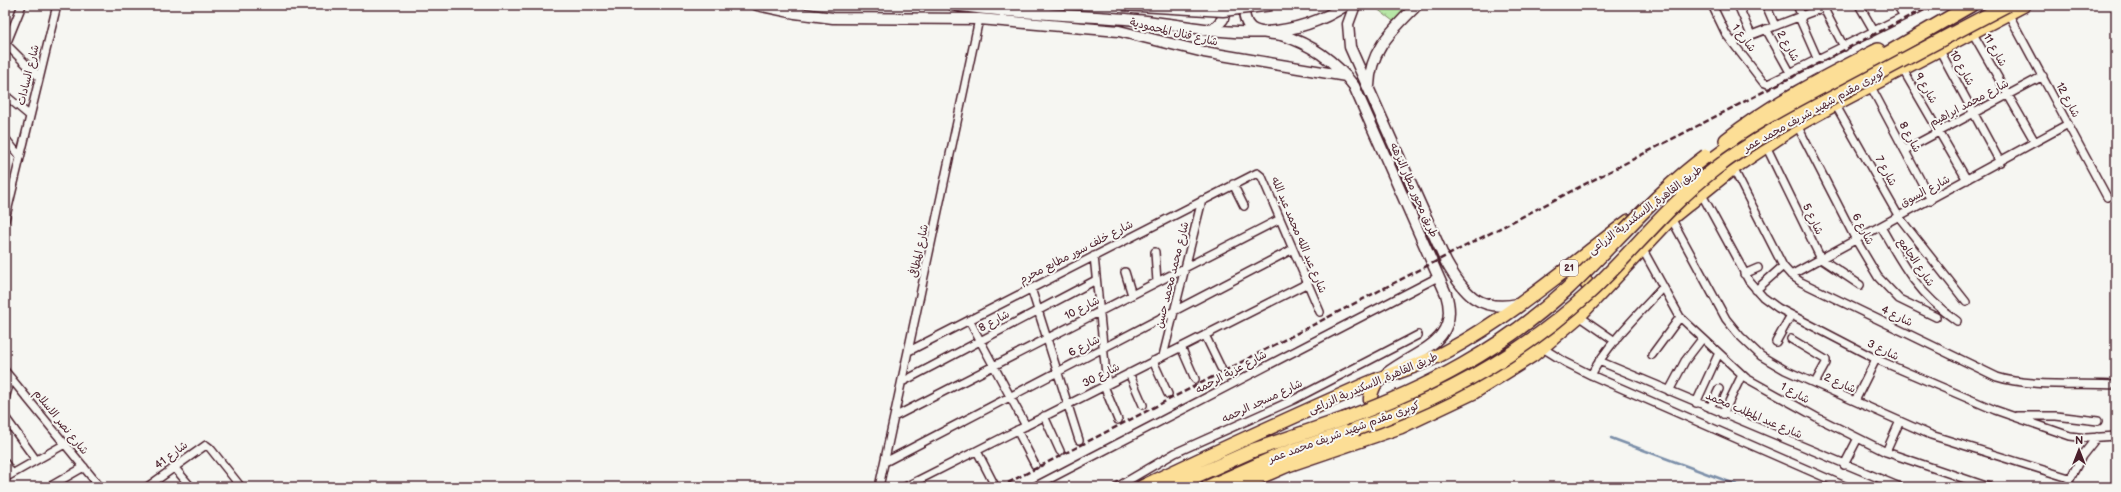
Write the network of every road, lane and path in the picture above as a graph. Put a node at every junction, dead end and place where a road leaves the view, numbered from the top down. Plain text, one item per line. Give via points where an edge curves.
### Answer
1 (22, 5) edge
2 (56, 5) edge
3 (757, 5) edge
4 (954, 5) edge
5 (1123, 5) edge
6 (1226, 5) edge
7 (1244, 5) edge
8 (1272, 5) edge
9 (1346, 5) edge
10 (1355, 5) edge
11 (1417, 5) edge
12 (1712, 5) edge
13 (1738, 5) edge
14 (1766, 5) edge
15 (1797, 5) edge
16 (1830, 5) edge
17 (1860, 5) edge
18 (1897, 5) edge
19 (1926, 5) edge
20 (1965, 5) edge
21 (1971, 5) edge
22 (2024, 5) edge
23 (1822, 6) edge
24 (2007, 9) edge
25 (1904, 16) junction
26 (1800, 17) junction
27 (979, 18) junction
28 (1775, 26) junction
29 (1766, 29) junction
30 (1874, 31) junction
31 (1212, 32) junction
32 (1264, 32) junction
33 (1972, 32) junction
34 (1751, 35) junction
35 (1732, 42) junction
36 (5, 45) edge
37 (1844, 47) junction
38 (1939, 49) junction
39 (1818, 60) junction
40 (1902, 68) junction
41 (1791, 74) junction
42 (1346, 76) junction
43 (2043, 76) junction
44 (39, 77) junction
45 (1870, 86) junction
46 (1369, 88) junction
47 (2008, 94) junction
48 (5, 95) edge
49 (1835, 104) junction
50 (1974, 113) junction
51 (30, 116) junction
52 (2068, 124) junction
53 (1797, 125) junction
54 (1939, 132) junction
55 (5, 138) edge
56 (2035, 142) junction
57 (1766, 146) junction
58 (1905, 150) junction
59 (20, 157) junction
60 (2000, 162) junction
61 (1733, 168) junction
62 (1254, 173) joint
63 (1967, 180) junction
64 (1233, 184) junction
65 (5, 192) edge
66 (1701, 193) junction
67 (2107, 197) dead end
68 (10, 198) junction
69 (1202, 200) junction
70 (1931, 200) junction
71 (1244, 206) dead end
72 (1899, 217) junction
73 (1671, 218) junction
74 (1280, 219) junction
75 (5, 220) edge
76 (1881, 227) junction
77 (1856, 240) junction
78 (1293, 249) junction
79 (1643, 250) junction
80 (1155, 252) dead end
81 (1094, 256) junction
82 (1821, 259) junction
83 (1783, 266) junction
84 (1185, 267) junction
85 (1758, 268) dead end
86 (1564, 271) junction
87 (1125, 272) dead end
88 (1744, 274) junction
89 (1791, 275) junction
90 (1438, 277) junction
91 (1096, 280) junction
92 (1157, 282) junction
93 (1308, 283) junction
94 (1860, 285) dead end
95 (1663, 287) junction
96 (1031, 288) junction
97 (1756, 290) junction
98 (1132, 295) junction
99 (1966, 302) dead end
100 (1518, 304) junction
101 (1590, 304) junction
102 (1038, 311) junction
103 (1174, 311) junction
104 (1099, 312) junction
105 (1320, 312) dead end
106 (1791, 315) junction
107 (1579, 316) junction
108 (1680, 317) junction
109 (1936, 317) dead end
110 (969, 320) junction
111 (1957, 321) dead end
112 (1205, 334) junction
113 (1418, 335) dead end
114 (1046, 339) junction
115 (1702, 339) junction
116 (1791, 339) dead end
117 (980, 341) junction
118 (1615, 341) junction
119 (1776, 342) dead end
120 (1181, 347) junction
121 (1103, 348) junction
122 (1541, 348) junction
123 (908, 351) junction
124 (1718, 354) junction
125 (1652, 355) dead end
126 (1164, 356) junction
127 (1876, 359) junction
128 (1153, 361) junction
129 (1599, 361) junction
130 (994, 366) junction
131 (1221, 368) dead end
132 (5, 371) edge
133 (1057, 372) junction
134 (1128, 373) junction
135 (1591, 375) junction
136 (1742, 375) junction
137 (11, 378) junction
138 (1195, 379) dead end
139 (1379, 379) junction
140 (902, 382) junction
141 (1815, 383) junction
142 (1105, 385) junction
143 (2116, 385) edge
144 (1719, 389) dead end
145 (1669, 391) junction
146 (1168, 394) dead end
147 (1010, 396) junction
148 (5, 399) edge
149 (1855, 401) junction
150 (1696, 403) junction
151 (1067, 405) junction
152 (1143, 405) dead end
153 (1710, 408) junction
154 (1723, 414) junction
155 (1044, 416) junction
156 (2011, 416) junction
157 (5, 417) edge
158 (894, 417) junction
159 (1118, 420) dead end
160 (1900, 421) junction
161 (2098, 421) dead end
162 (1026, 426) junction
163 (1400, 427) junction
164 (1017, 430) junction
165 (2116, 436) edge
166 (2097, 437) junction
167 (1858, 438) junction
168 (1080, 440) dead end
169 (65, 444) junction
170 (976, 451) junction
171 (1060, 451) dead end
172 (1886, 452) junction
173 (36, 460) junction
174 (885, 462) junction
175 (5, 463) edge
176 (1035, 465) dead end
177 (1844, 465) junction
178 (174, 467) junction
179 (84, 468) junction
180 (8, 476) edge
181 (2069, 478) junction
182 (994, 484) dead end
183 (48, 487) edge
184 (100, 487) edge
185 (147, 487) edge
186 (191, 487) edge
187 (241, 487) edge
188 (879, 487) edge
189 (905, 487) edge
190 (1034, 487) edge
191 (1117, 487) edge
192 (1142, 487) edge
193 (1171, 487) edge
194 (1208, 487) edge
195 (1237, 487) edge
196 (1847, 487) edge
197 (1900, 487) edge
198 (1989, 487) edge
199 (2066, 487) edge

1 - 36 street
2 - 44 street, شارع السادات
3 - 27 main road, شارع قنال المحمودية via 833,18
4 - 31 main road via 1140,20
5 - 8 main road, bridge via 1223,11
6 - 31 main road via 1224,19
7 - 32 main road via 1245,18 1249,26
9 - 32 main road via 1305,25
10 - 46 main road, طريق محور مطار النزهه via 1348,24 1348,39
11 - 46 main road via 1381,43 1370,69
12 - 35 street, شارع 1
13 - 34 street
14 - 28 street
15 - 26 street
16 - 23 street
17 - 30 street
18 - 25 street
19 - 25 street
20 - 193 highway, كوبرى مقدم شهيد شريف محمد عمر, bridge via 1797,92 1745,125 1665,189 1567,288 1505,339 1438,380 1392,401 1254,450
21 - 86 highway, طريق القاهرة, الاسكندرية الزراعى / 21 via 1740,140
22 - 24 highway, طريق القاهرة, الاسكندرية الزراعى
23 - 26 street
23 - 37 street
24 - 33 highway, طريق القاهرة, الاسكندرية الزراعى
24 - 43 street, شارع 12
24 - 194 highway, كوبرى مقدم شهيد شريف محمد عمر, bridge via 1757,140 1688,191 1588,294 1502,359 1455,387 1406,410 1280,455
25 - 30 street
26 - 28 street
26 - 39 street
27 - 42 main road, شارع قنال المحمودية via 1132,34 1204,52
27 - 123 street, شارع المطافى
28 - 29 street
29 - 34 street
29 - 41 street, شارع 2
30 - 37 street
31 - 32 main road
32 - 42 main road, طريق محور مطار النزهه via 1295,39 1309,46 1336,64
33 - 38 highway, طريق القاهرة, الاسكندرية الزراعى
33 - 47 street, شارع 11
34 - 35 street
35 - 41 street, شارع 1 via 1763,82 1770,84
36 - 44 street
37 - 39 street
38 - 40 highway, طريق القاهرة, الاسكندرية الزراعى
38 - 50 street, شارع 10
39 - 41 street
40 - 45 highway, طريق القاهرة, الاسكندرية الزراعى
40 - 54 street, شارع 9
42 - 90 main road, طريق محور مطار النزهه via 1360,96
43 - 47 street, شارع محمد ابراهيم
43 - 52 street, شارع 12
44 - 51 street, شارع السادات
45 - 49 highway, طريق القاهرة, الاسكندرية الزراعى
45 - 58 street, شارع 8
46 - 100 main road, طريق محور مطار النزهه via 1446,262 1456,279 1472,297 1486,304 1502,307
47 - 50 street, شارع محمد ابراهيم
47 - 56 street, شارع 11
48 - 51 street
49 - 53 highway, طريق القاهرة, الاسكندرية الزراعى
49 - 72 street, شارع 7
50 - 54 street, شارع محمد ابراهيم
50 - 60 street, شارع 10
51 - 59 street, شارع السادات
52 - 56 street, شارع السوق
52 - 67 street, شارع 12
53 - 57 highway, طريق القاهرة, الاسكندرية الزراعى
53 - 77 street, شارع 6
54 - 58 street, شارع محمد ابراهيم
54 - 63 street, شارع 9
55 - 59 street
56 - 60 street, شارع السوق
57 - 61 highway, طريق القاهرة, الاسكندرية الزراعى
57 - 82 street, شارع 5
58 - 70 street, شارع 8
59 - 68 street, شارع السادات
60 - 63 street, شارع السوق
61 - 66 highway, طريق القاهرة, الاسكندرية الزراعى
61 - 83 street, شارع 4
62 - 64 street, شارع خلف سور مطابع محرم
62 - 74 street, شارع عبد الله محمد عبد الله via 1261,175
63 - 70 street, شارع السوق
64 - 69 street, شارع خلف سور مطابع محرم
64 - 71 street
65 - 68 street
66 - 73 highway, طريق القاهرة, الاسكندرية الزراعى
66 - 88 street, شارع 3
68 - 75 street, شارع السادات
69 - 81 street, شارع خلف سور مطابع محرم
69 - 84 street, شارع محمد محمد حسن
70 - 72 street, شارع السوق
72 - 76 street, شارع السوق
72 - 99 street, شارع 7
73 - 79 highway, طريق القاهرة, الاسكندرية الزراعى
73 - 141 street, شارع 2 via 1726,319 1740,336 1761,356
74 - 78 street, شارع عبد الله محمد عبد الله
74 - 84 street, شارع 10
76 - 77 street, شارع السوق
76 - 111 street, شارع الجامع via 1919,289
77 - 82 street, شارع السوق
77 - 109 street, شارع 6 via 1878,277 1891,293
78 - 93 street, شارع عبد الله محمد عبد الله
78 - 103 street, شارع 6
79 - 95 street, شارع 1
79 - 101 highway, طريق القاهرة, الاسكندرية الزراعى
80 - 92 street
81 - 91 street
81 - 96 street, شارع خلف سور مطابع محرم
82 - 89 street, شارع السوق
82 - 94 street
83 - 89 street, شارع 4
83 - 97 street
84 - 92 street, شارع 10
84 - 103 street, شارع محمد محمد حسن
85 - 88 street
86 - 100 highway, طريق القاهرة, الاسكندرية الزراعى / 21
86 - 101 highway via 1580,275 1586,281 1590,288
87 - 98 street
88 - 97 street, شارع 3
89 - 143 street, شارع 4 via 1997,377 2048,383
90 - 139 main road, طريق محور مطار النزهه via 1446,294 1450,316 1444,332 1428,348 1398,364
90 - 190 street, شارع عزبة الرحمه
91 - 102 street, شارع 8
91 - 104 street
92 - 98 street, شارع 10
93 - 105 street, شارع عبد الله محمد عبد الله
93 - 112 street, شارع 30
95 - 108 street, شارع 1
95 - 118 street
96 - 102 street
96 - 110 street, شارع خلف سور مطابع محرم
97 - 106 street, شارع 3
98 - 104 street, شارع 10
100 - 139 highway, طريق القاهرة, الاسكندرية الزراعى / 21 via 1449,351 1415,367
101 - 107 highway, طريق القاهرة, الاسكندرية الزراعى
102 - 114 street
102 - 117 street, شارع 8
103 - 121 street, شارع 6
103 - 126 street, شارع محمد محمد حسن
104 - 114 street, شارع 10
104 - 121 street
106 - 119 street
106 - 127 street, شارع 3
107 - 118 street
107 - 122 highway, طريق القاهرة, الاسكندرية الزراعى
108 - 115 street, شارع 1
108 - 125 street
110 - 117 street
110 - 123 street, شارع خلف سور مطابع محرم
112 - 120 street, شارع 30
112 - 131 street
113 - 191 street, شارع مسجد الرحمه via 1293,400 1175,452
114 - 130 street, شارع 10
114 - 133 street
115 - 124 street, شارع 1
115 - 145 street via 1685,361
116 - 141 street via 1826,360
117 - 130 street
117 - 140 street, شارع 8
118 - 129 street
120 - 126 street, شارع 30
120 - 138 street
121 - 133 street, شارع 6
121 - 142 street
122 - 135 street
122 - 163 highway, طريق القاهرة, الاسكندرية الزراعى via 1474,392
123 - 140 street, شارع المطافى
124 - 136 street, شارع 1
124 - 150 street
126 - 128 street, شارع 30
127 - 149 street
127 - 156 street, شارع 3
128 - 134 street, شارع 30
128 - 146 street
129 - 135 street
129 - 145 street, شارع عبد المطلب محمد
130 - 147 street
130 - 158 street, شارع 10
132 - 137 street, شارع نصر الاسلام
133 - 147 street, شارع 6
133 - 151 street
134 - 142 street, شارع 30
134 - 152 street
135 - 196 street
136 - 154 street
136 - 167 street, شارع 1
137 - 148 street
137 - 169 street, شارع نصر الاسلام
139 - 163 highway via 1371,394 1372,410 1384,423
139 - 192 highway, طريق القاهرة, الاسكندرية الزراعى / 21
140 - 158 street, شارع المطافى
141 - 149 street, شارع 2
142 - 151 street, شارع 30
142 - 159 street
144 - 153 street
145 - 150 street, شارع عبد المطلب محمد
147 - 162 street
147 - 174 street, شارع 6
149 - 160 street, شارع 2
150 - 153 street, شارع عبد المطلب محمد
151 - 155 street, شارع 30
151 - 168 street
153 - 154 street, شارع عبد المطلب محمد
154 - 177 street, شارع عبد المطلب محمد
155 - 162 street, شارع 30
155 - 171 street
156 - 161 street via 2056,416
156 - 166 street, شارع 3 via 2070,436
157 - 173 street
158 - 174 street, شارع المطافى
160 - 172 street
160 - 181 street, شارع 2 via 1942,439
162 - 164 street, شارع 30
163 - 195 highway, طريق القاهرة, الاسكندرية الزراعى via 1288,465
164 - 170 street, شارع 30
164 - 176 street
165 - 166 street, شارع 3
166 - 181 street
167 - 172 street, شارع 1
167 - 177 street
169 - 173 street
169 - 179 street, شارع نصر الاسلام
170 - 182 street
170 - 189 street, شارع 30
172 - 198 street, شارع 1
173 - 180 street
174 - 188 street, شارع المطافى
175 - 180 street
177 - 197 street, شارع عبد المطلب محمد
178 - 185 street, شارع 41
178 - 186 street
178 - 187 street, شارع 41 via 207,445
179 - 183 street
179 - 184 street, شارع نصر الاسلام
181 - 199 street

